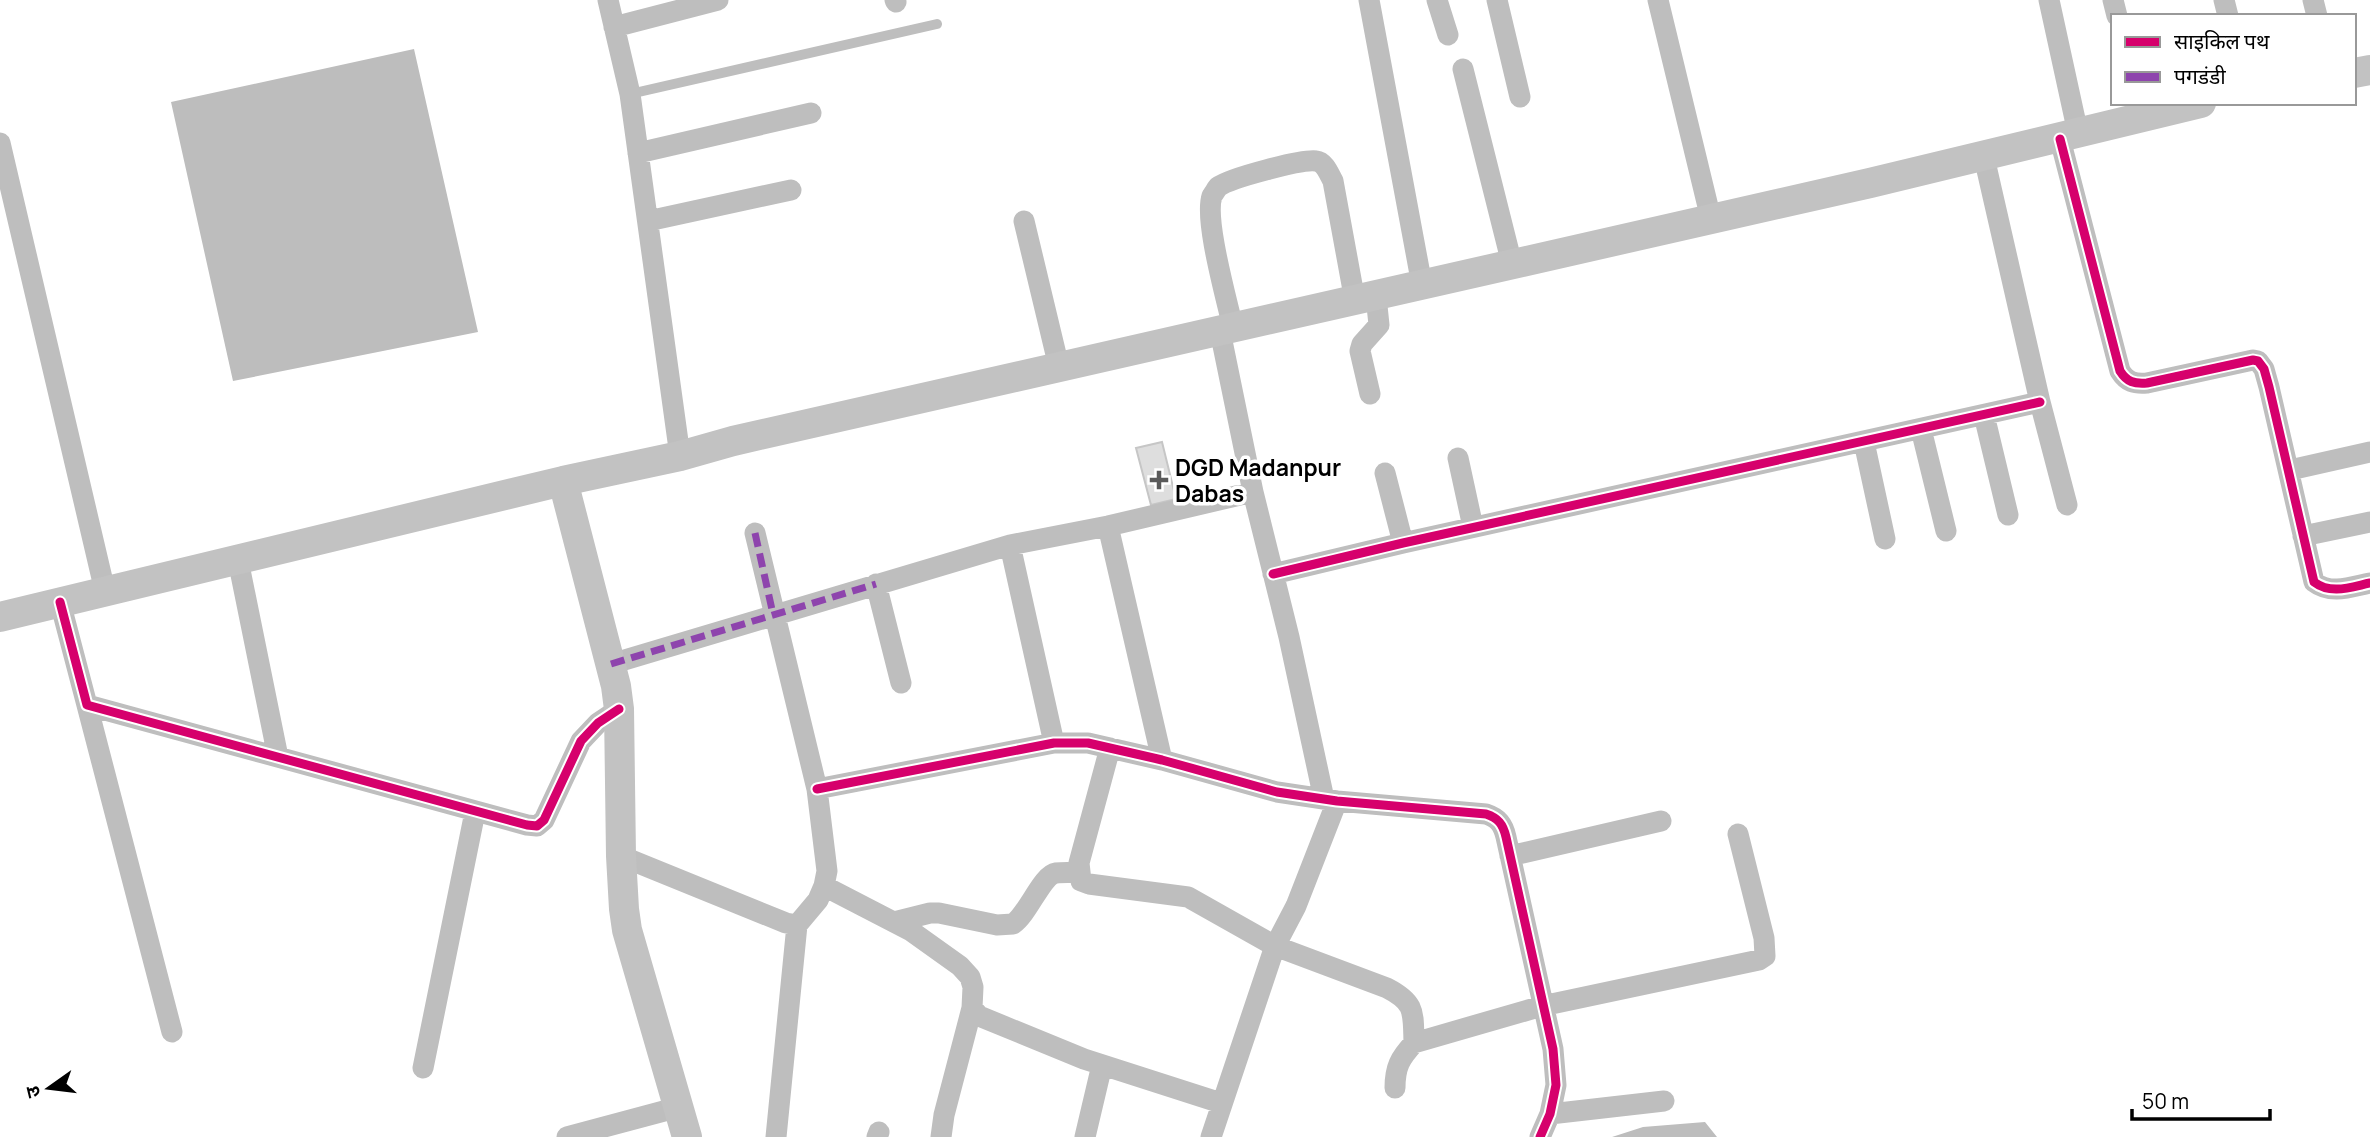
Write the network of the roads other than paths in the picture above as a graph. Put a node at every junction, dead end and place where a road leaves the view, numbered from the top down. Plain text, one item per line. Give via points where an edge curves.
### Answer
1 (608, 0) edge
2 (718, 0) edge
3 (1437, 0) edge
4 (1497, 0) edge
5 (1658, 0) edge
6 (2049, 0) edge
7 (1375, 1) edge
8 (937, 24) dead end
9 (614, 27) junction
10 (1448, 35) dead end
11 (1463, 69) dead end
12 (630, 94) junction
13 (1520, 97) dead end
14 (2184, 105) edge
15 (2140, 110) edge
16 (811, 113) dead end
17 (2069, 136) junction
18 (0, 143) edge
19 (638, 153) junction
20 (1984, 156) junction
21 (791, 190) dead end
22 (8, 211) edge
23 (1711, 219) junction
24 (648, 221) junction
25 (1024, 221) dead end
26 (1511, 264) junction
27 (1422, 285) junction
28 (1366, 299) junction
29 (1227, 330) junction
30 (1059, 368) junction
31 (1370, 394) dead end
32 (2040, 402) junction
33 (1984, 415) junction
34 (1921, 429) junction
35 (1864, 442) junction
36 (2370, 452) edge
37 (680, 456) junction
38 (1458, 458) dead end
39 (2290, 470) junction
40 (1385, 473) dead end
41 (563, 481) junction
42 (1252, 492) junction
43 (2067, 505) dead end
44 (2008, 515) dead end
45 (2370, 522) edge
46 (1108, 526) junction
47 (1473, 527) junction
48 (1946, 531) dead end
49 (755, 533) dead end
50 (2303, 536) junction
51 (1885, 539) dead end
52 (1402, 543) junction
53 (1010, 545) junction
54 (238, 560) junction
55 (1273, 574) junction
56 (2370, 583) edge
57 (876, 584) junction
58 (105, 591) junction
59 (60, 602) junction
60 (773, 614) junction
61 (0, 617) edge
62 (611, 664) junction
63 (901, 683) dead end
64 (87, 705) junction
65 (619, 709) junction
66 (1054, 743) junction
67 (1110, 748) junction
68 (278, 757) junction
69 (1162, 760) junction
70 (817, 789) junction
71 (1330, 800) junction
72 (475, 812) junction
73 (1661, 821) dead end
74 (1738, 835) dead end
75 (621, 856) junction
76 (1510, 856) junction
77 (1079, 872) junction
78 (824, 886) junction
79 (894, 922) junction
80 (797, 925) junction
81 (1275, 946) junction
82 (1542, 1006) junction
83 (972, 1009) junction
84 (172, 1032) dead end
85 (1414, 1042) junction
86 (1102, 1065) junction
87 (423, 1068) dead end
88 (1395, 1088) dead end
89 (1664, 1101) dead end
90 (1221, 1103) junction
91 (679, 1107) junction
92 (1550, 1114) junction
93 (567, 1137) edge
94 (687, 1137) edge
95 (776, 1137) edge
96 (941, 1137) edge
97 (1085, 1137) edge
98 (1211, 1137) edge
99 (1540, 1137) edge

1 - 9 street
2 - 9 street
3 - 10 street
4 - 13 street
5 - 23 street
6 - 17 street
7 - 27 street
8 - 12 lane
9 - 12 street
11 - 26 street
12 - 19 street
14 - 15 main road
15 - 17 main road
16 - 19 street
17 - 20 main road
17 - 39 street via 2125,379 2147,383 2258,361 2264,369
18 - 22 street
19 - 24 street
20 - 23 main road
20 - 32 street
21 - 24 street
22 - 58 street
23 - 26 main road
24 - 37 street
25 - 30 street
26 - 27 main road
27 - 28 main road
28 - 29 main road
28 - 29 street via 1333,181 1324,165 1317,161 1289,165 1245,176 1217,188 1212,196 1209,216
28 - 31 street via 1380,319 1360,351
29 - 30 main road
29 - 42 street
30 - 37 main road
32 - 33 street
32 - 43 street
33 - 34 street
33 - 44 street
34 - 35 street
34 - 48 street
35 - 47 street
35 - 51 street
36 - 39 street
37 - 41 main road
38 - 47 street
39 - 50 street
40 - 52 street
41 - 54 main road
41 - 62 main road
42 - 46 street
42 - 55 street
45 - 50 street
46 - 53 street
46 - 69 street
47 - 52 street
49 - 60 street
50 - 56 street via 2314,582 2333,590
52 - 55 street
53 - 57 street
53 - 66 street
54 - 58 main road
54 - 68 street
55 - 71 street
57 - 60 street
57 - 63 street
58 - 59 main road
59 - 61 main road
59 - 64 street
60 - 62 street
60 - 70 street
62 - 65 main road
64 - 68 street
64 - 84 street
65 - 72 street via 581,741 544,820 527,825
65 - 75 main road
66 - 67 street
66 - 70 street
67 - 69 street
67 - 77 street
68 - 72 street
69 - 71 street via 1277,792
70 - 78 street via 827,871
71 - 76 street via 1486,814 1503,825
71 - 81 street via 1296,906
72 - 87 street
73 - 76 street
74 - 82 street via 1765,956
75 - 80 street
75 - 91 main road via 628,930
76 - 82 street
77 - 79 street via 1049,876 1013,924 939,913
77 - 81 street via 1081,881 1089,884 1188,897
78 - 79 street
78 - 80 street
79 - 83 street via 970,977
80 - 95 street
81 - 85 street via 1404,997 1411,1008
81 - 90 street
82 - 85 street
82 - 92 street via 1556,1085
83 - 86 street via 989,1021
83 - 96 street
85 - 88 street via 1400,1058
86 - 90 street
86 - 97 street
89 - 92 street
90 - 98 street
91 - 93 street
91 - 94 main road
92 - 99 street

